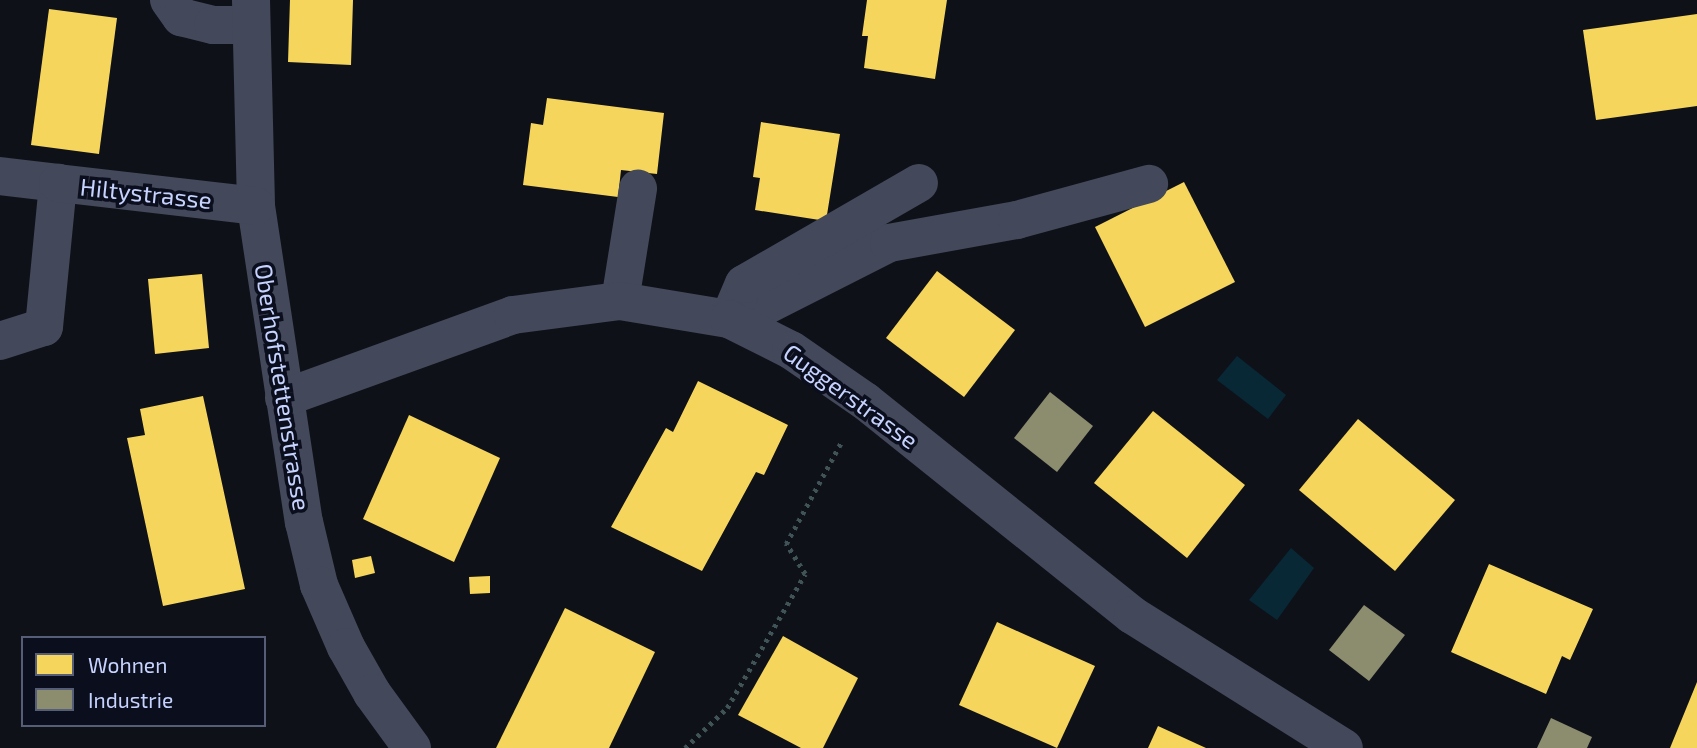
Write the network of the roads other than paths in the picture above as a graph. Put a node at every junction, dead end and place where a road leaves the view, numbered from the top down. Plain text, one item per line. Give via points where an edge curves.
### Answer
1 (169, 0) edge
2 (251, 13) edge
3 (0, 176) edge
4 (58, 183) junction
5 (919, 183) dead end
6 (1149, 184) dead end
7 (638, 188) dead end
8 (256, 206) junction
9 (620, 301) junction
10 (729, 319) junction
11 (0, 341) edge
12 (284, 398) junction
13 (412, 748) edge
14 (1344, 748) edge

1 - 2 street via 181,17 213,25
2 - 8 street, Oberhofstettenstrasse
3 - 4 street
4 - 8 street, Hiltystrasse
4 - 11 street, Hiltystrasse via 44,327
5 - 10 street via 744,284
6 - 10 street via 1017,220 889,243 767,305
7 - 9 street
8 - 12 street, Oberhofstettenstrasse
9 - 10 street, Guggerstrasse
9 - 12 street, Guggerstrasse via 513,315
10 - 14 street, Guggerstrasse via 791,350 865,401 1132,615
12 - 13 street, Oberhofstettenstrasse via 319,585 372,693

